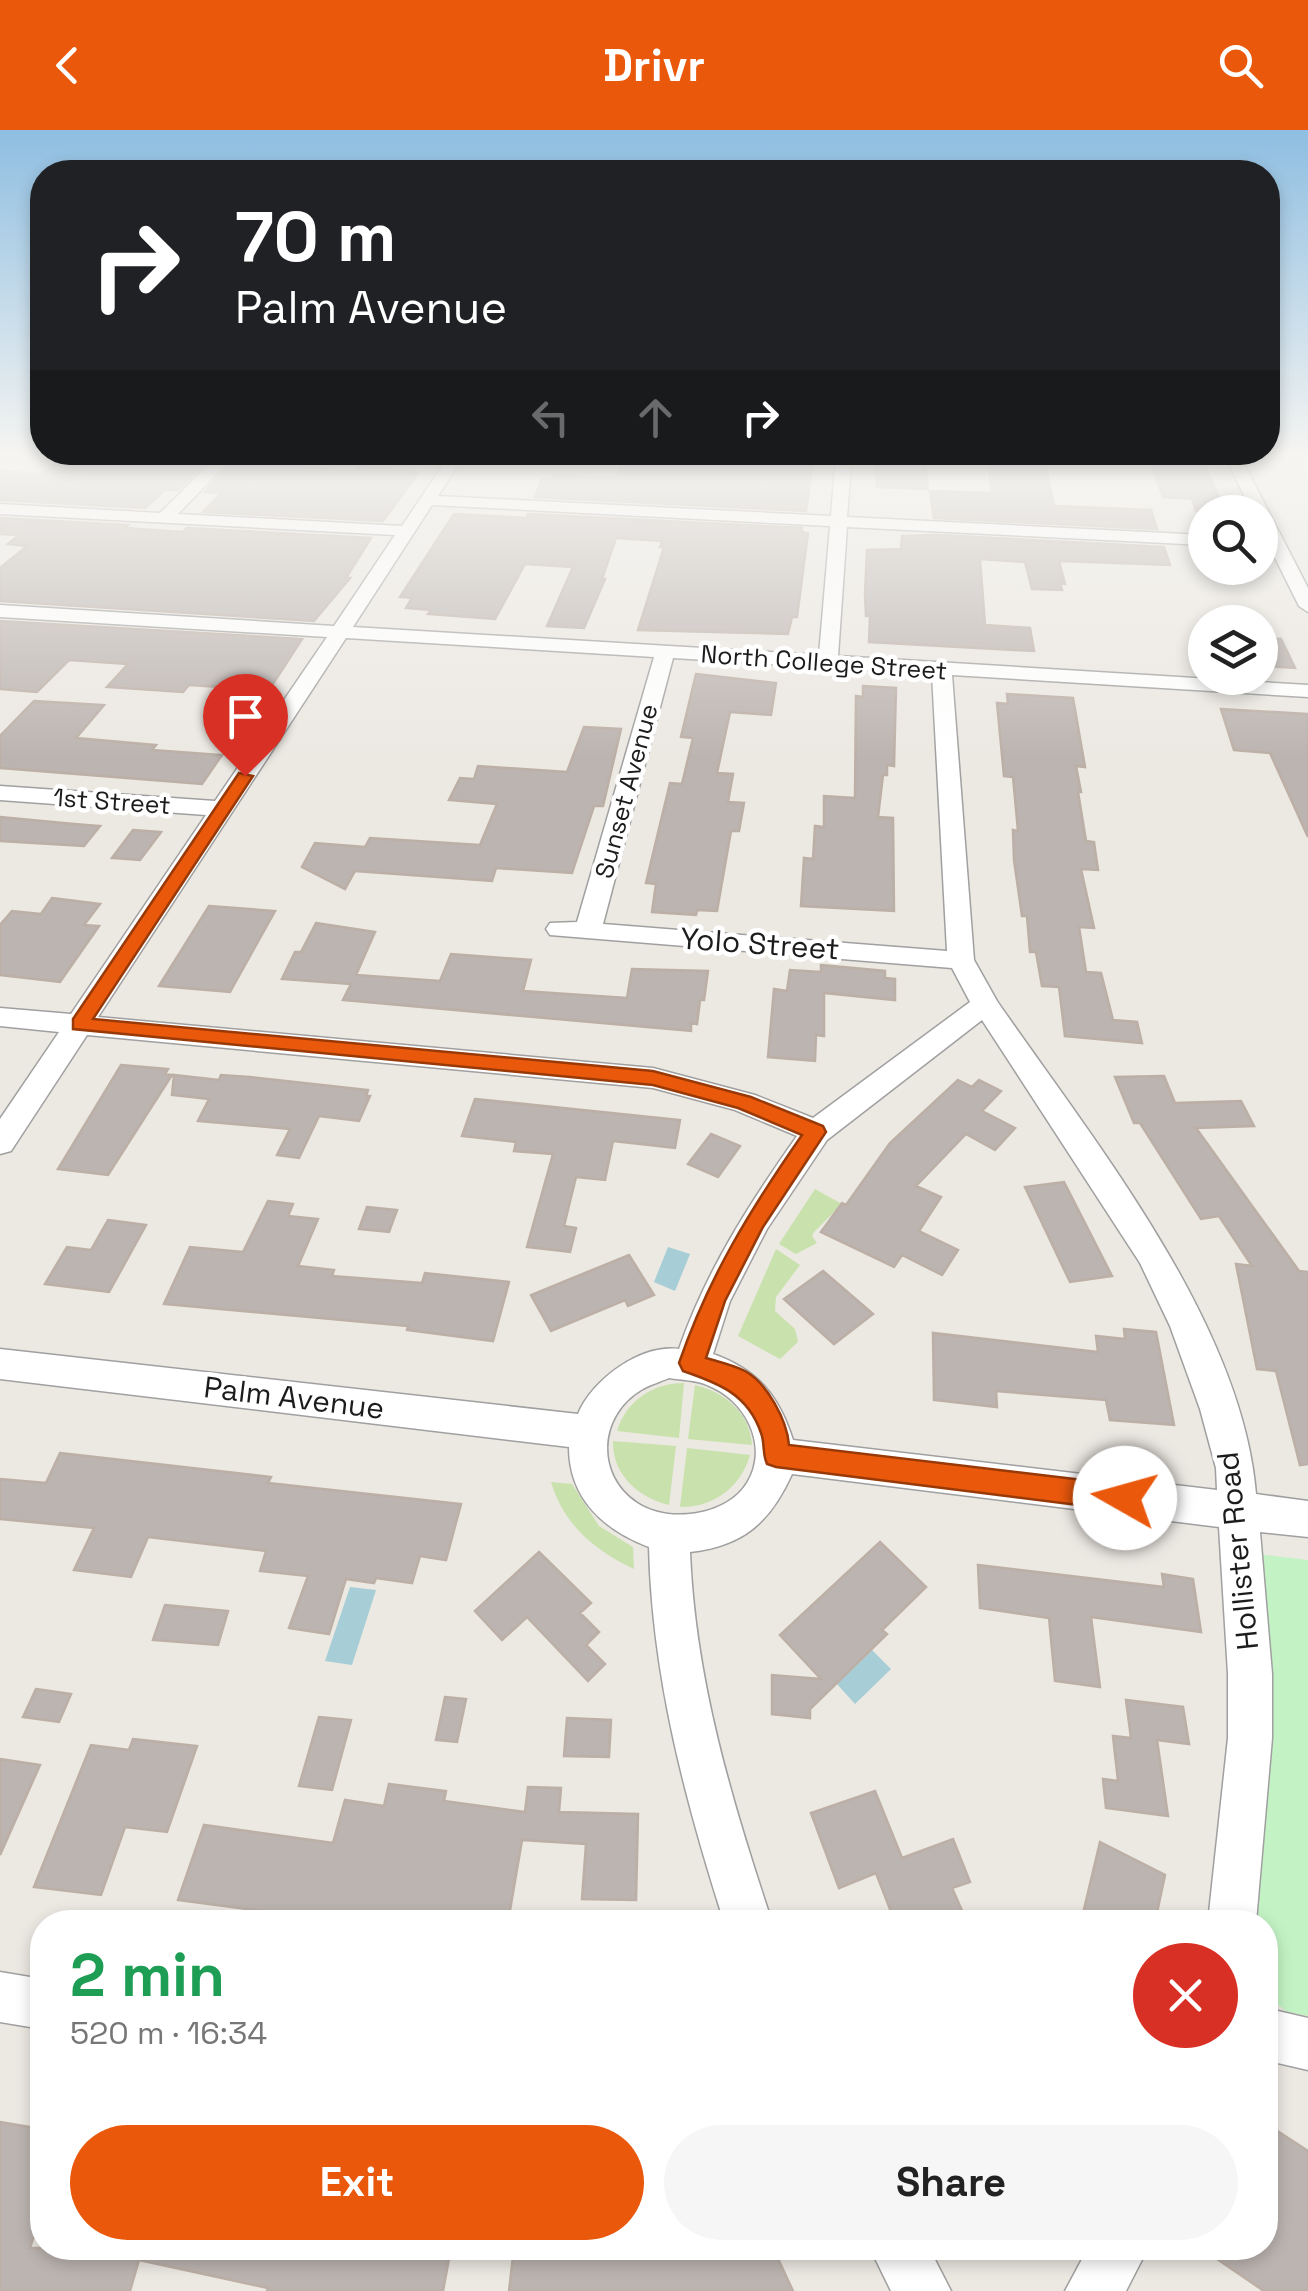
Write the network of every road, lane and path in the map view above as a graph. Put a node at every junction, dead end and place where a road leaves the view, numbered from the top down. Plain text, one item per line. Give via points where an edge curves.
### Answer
1 (391, 555) edge
2 (836, 555) edge
3 (1278, 559) edge
4 (1308, 606) edge
5 (0, 611) edge
6 (340, 632) junction
7 (665, 652) junction
8 (828, 662) junction
9 (942, 669) junction
10 (1308, 691) edge
11 (0, 793) edge
12 (223, 810) junction
13 (559, 929) dead end
14 (588, 930) junction
15 (961, 960) junction
16 (985, 1004) junction
17 (0, 1016) edge
18 (80, 1024) junction
19 (816, 1132) junction
20 (0, 1143) edge
21 (692, 1363) junction
22 (0, 1364) edge
23 (588, 1432) junction
24 (776, 1455) junction
25 (1239, 1512) junction
26 (1308, 1520) edge
27 (669, 1533) junction
28 (744, 1910) edge
29 (1233, 1910) edge
30 (0, 1997) edge
31 (30, 2002) edge
32 (1278, 2037) edge
33 (1308, 2044) edge
34 (905, 2260) edge
35 (1113, 2260) edge
36 (922, 2291) edge
37 (1094, 2291) edge

1 - 6 street
2 - 8 street
3 - 4 street
5 - 6 street, North College Street
6 - 7 street, North College Street
6 - 12 street
7 - 8 street, North College Street
7 - 14 street, Sunset Avenue
8 - 9 street, North College Street
9 - 10 street, North College Street
9 - 15 street
11 - 12 street, 1st Street
12 - 18 street
13 - 14 street, Yolo Street
14 - 15 street, Yolo Street
15 - 16 street, Hollister Road
16 - 19 street
16 - 25 street, Hollister Road via 1162,1273 1219,1409
17 - 18 street
18 - 19 street via 653,1078 744,1102
18 - 20 street
19 - 21 street via 754,1222 713,1301
21 - 23 street via 645,1368 625,1379 594,1412
21 - 24 street via 736,1379 754,1394 775,1433
22 - 23 street, Palm Avenue
23 - 27 street via 589,1466 604,1498 621,1514
24 - 25 street
24 - 27 street via 766,1488 742,1515 720,1527
25 - 26 street
25 - 29 street, Hollister Road via 1250,1738
27 - 28 street via 672,1603 690,1711
30 - 31 street
32 - 33 street
34 - 36 street
35 - 37 street

